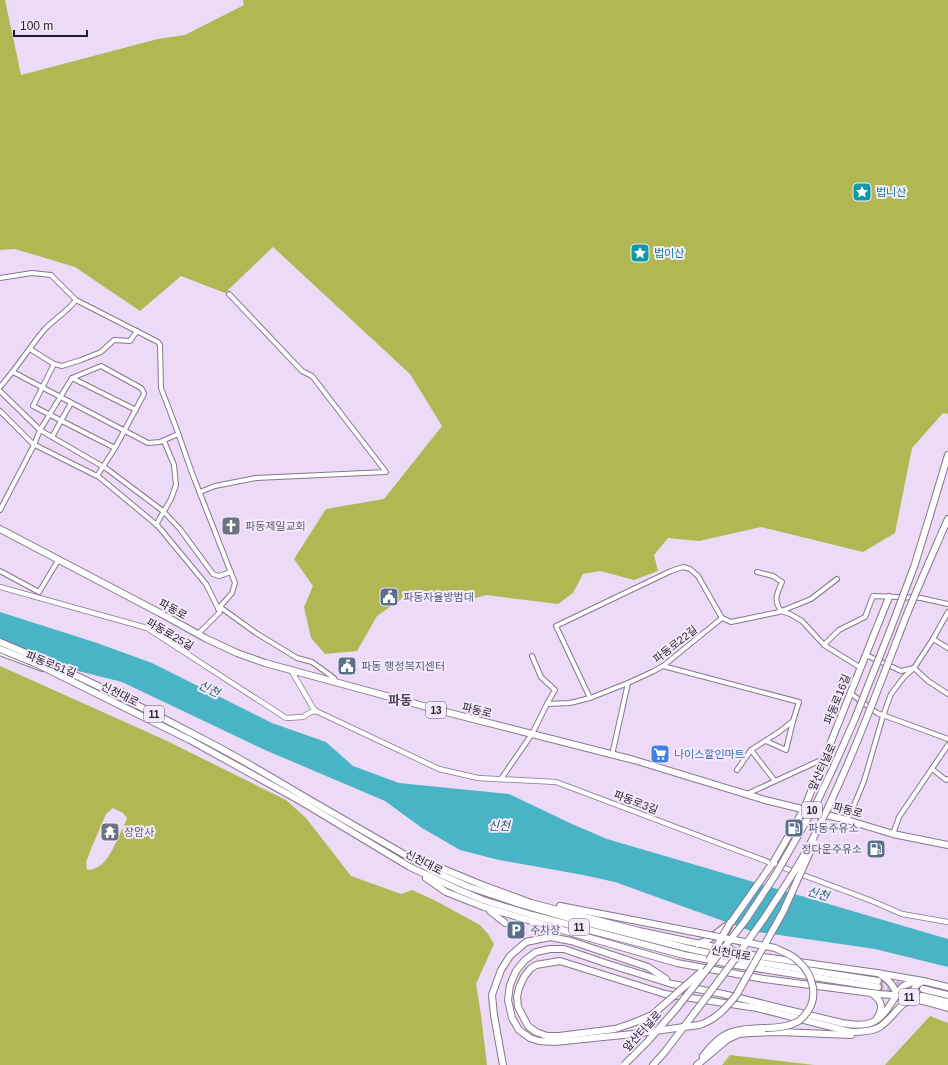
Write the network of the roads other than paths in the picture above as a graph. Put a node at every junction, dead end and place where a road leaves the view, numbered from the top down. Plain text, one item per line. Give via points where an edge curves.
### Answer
1 (0, 278) edge
2 (229, 294) dead end
3 (76, 300) junction
4 (137, 331) junction
5 (30, 349) junction
6 (54, 364) junction
7 (13, 372) junction
8 (72, 378) junction
9 (0, 387) edge
10 (42, 387) junction
11 (0, 391) edge
12 (60, 397) junction
13 (71, 403) junction
14 (136, 410) junction
15 (0, 411) edge
16 (50, 415) junction
17 (61, 420) junction
18 (40, 430) junction
19 (124, 431) junction
20 (178, 434) junction
21 (52, 437) junction
22 (164, 441) junction
23 (34, 445) junction
24 (115, 448) junction
25 (948, 455) edge
26 (103, 467) junction
27 (97, 476) junction
28 (200, 492) junction
29 (0, 510) edge
30 (163, 511) junction
31 (948, 519) edge
32 (156, 524) junction
33 (0, 529) edge
34 (59, 559) junction
35 (0, 571) edge
36 (230, 572) junction
37 (757, 572) dead end
38 (837, 579) dead end
39 (0, 587) edge
40 (39, 592) junction
41 (36, 597) junction
42 (889, 597) junction
43 (948, 604) edge
44 (219, 608) junction
45 (780, 611) junction
46 (948, 612) edge
47 (722, 618) junction
48 (198, 634) junction
49 (933, 638) junction
50 (0, 642) edge
51 (824, 645) junction
52 (948, 648) edge
53 (0, 649) edge
54 (0, 653) edge
55 (532, 656) dead end
56 (663, 666) junction
57 (861, 668) junction
58 (914, 668) junction
59 (291, 670) junction
60 (336, 682) junction
61 (628, 683) junction
62 (121, 690) dead end
63 (850, 694) junction
64 (948, 694) edge
65 (590, 698) junction
66 (547, 704) junction
67 (316, 711) junction
68 (883, 716) junction
69 (793, 721) junction
70 (532, 734) junction
71 (948, 739) edge
72 (766, 741) junction
73 (948, 745) edge
74 (751, 750) junction
75 (612, 755) junction
76 (825, 757) junction
77 (932, 769) junction
78 (736, 770) dead end
79 (501, 779) junction
80 (948, 779) edge
81 (775, 781) junction
82 (747, 794) junction
83 (302, 799) junction
84 (804, 809) junction
85 (822, 820) junction
86 (847, 820) junction
87 (893, 834) junction
88 (948, 845) edge
89 (390, 847) junction
90 (410, 867) junction
91 (531, 903) junction
92 (484, 907) junction
93 (948, 922) edge
94 (505, 923) dead end
95 (728, 926) junction
96 (537, 930) dead end
97 (562, 930) junction
98 (695, 944) junction
99 (733, 951) junction
100 (710, 962) junction
101 (877, 973) junction
102 (923, 981) junction
103 (672, 984) junction
104 (948, 987) edge
105 (923, 989) tunnel mouth
106 (870, 992) junction
107 (896, 995) junction
108 (948, 995) edge
109 (920, 997) junction
110 (948, 1002) edge
111 (948, 1008) edge
112 (891, 1018) junction
113 (874, 1022) junction
114 (877, 1029) junction
115 (503, 1065) edge
116 (624, 1065) edge
117 (653, 1065) edge
118 (696, 1065) edge

1 - 3 street via 32,273 51,275
2 - 28 street via 302,371 312,376 386,472 256,478 215,486
3 - 4 street
3 - 5 street via 45,329
4 - 6 street via 130,341 114,340 101,352 62,366
4 - 20 street via 158,342 160,346 161,388
5 - 6 street
5 - 7 street
6 - 10 street
7 - 9 street
7 - 10 street
8 - 12 street
8 - 14 street
8 - 14 street via 101,366 141,388 144,394
10 - 12 street
10 - 16 street via 33,406
11 - 18 street
12 - 13 street
12 - 16 street
13 - 17 street
13 - 19 street
14 - 19 street
15 - 23 street
16 - 17 street
16 - 18 street
17 - 21 street
17 - 24 street
18 - 21 street
18 - 23 street
19 - 22 street via 148,443
19 - 24 street
20 - 22 street
20 - 28 street
21 - 26 street
22 - 30 street via 174,465 176,486
23 - 27 street
23 - 29 street
24 - 26 street
25 - 100 main road, 앞산터널로 / 10, bridge via 915,564 834,766 817,802 776,874 745,921
26 - 27 street
26 - 30 street
27 - 32 street
28 - 36 street
30 - 32 street
30 - 36 street via 180,529 213,574 219,576
31 - 85 main road, 앞산터널로 / 10, bridge via 854,750
32 - 44 street via 206,584
33 - 34 main road, 파동로 / 13
34 - 40 street
34 - 48 main road, 파동로 / 13
35 - 40 street
36 - 44 street via 234,583 232,594
37 - 45 street via 773,576 782,582 776,595 776,604
38 - 45 street via 811,600
39 - 41 street, 파동로25길
40 - 41 street
41 - 67 street, 파동로25길 via 147,628 286,718 303,717
42 - 43 street via 921,598
42 - 51 street via 874,596 865,617 839,630
42 - 57 main road, 파동로16길
44 - 48 street via 220,612
44 - 60 street via 297,658 312,662
45 - 47 street via 731,622
45 - 51 street via 802,621
46 - 49 street
47 - 56 street, 파동로22길
47 - 65 street via 698,576 683,567 556,626
48 - 59 main road, 파동로 / 13 via 238,653
49 - 52 street
49 - 58 street
50 - 83 main road, 신천대로 / 11, bridge via 45,661 190,732 242,760
51 - 57 street
53 - 83 main road, 신천대로 / 11, bridge via 37,664
54 - 62 street, 파동로51길 via 52,673 68,682
55 - 66 street via 541,677 555,690
56 - 61 street, 파동로22길
56 - 69 street via 799,702
57 - 58 street via 866,655 901,671
57 - 63 street
58 - 64 street
58 - 68 street via 891,694
59 - 60 main road, 파동로 / 13
59 - 67 street
60 - 70 main road, 파동로 / 13
61 - 65 street, 파동로22길
61 - 75 street
63 - 68 street
63 - 76 main road, 파동로16길
65 - 66 street, 파동로22길 via 570,703
66 - 70 street
67 - 79 street, 파동로3길 via 440,769 478,778
68 - 71 street
68 - 86 street via 864,781
69 - 72 street
69 - 72 street via 786,750
70 - 75 main road, 파동로 / 13
70 - 79 street
72 - 74 street
73 - 77 street
74 - 78 street
74 - 81 street
75 - 82 main road, 파동로 / 13
76 - 81 street
76 - 84 main road, 파동로16길
77 - 80 street
77 - 87 street via 899,817
79 - 93 street, 파동로3길 via 556,782 902,914
81 - 82 street
82 - 84 main road, 파동로 / 13
83 - 89 main road, 신천대로 / 11
83 - 90 main road, 신천대로 / 11
84 - 86 main road, 파동로 / 13
84 - 95 main road, 파동로16길, bridge via 772,864
85 - 103 main road, bridge via 813,846 782,912 740,989 728,1005 706,1023 633,1034 554,1042 539,1041 519,1030 512,1018 508,1000 510,985 516,971 525,960 536,952 550,949 564,949
85 - 117 main road, 앞산터널로 / 10, bridge via 795,871 766,915
86 - 87 main road, 파동로 / 13
87 - 88 main road, 파동로 / 13
89 - 91 main road, 11
89 - 100 main road, 신천대로 / 11 via 469,887 569,918 736,959 878,984
90 - 92 main road, 11 via 446,892
90 - 100 main road, 신천대로 / 11 via 483,900
91 - 98 main road, 11
91 - 118 main road, bridge via 775,948 789,954 809,973 814,989 813,1001 810,1010 799,1022 785,1027 744,1028 733,1031 711,1046
92 - 94 main road
92 - 97 main road, 11
95 - 98 main road via 708,940
95 - 99 main road via 724,943
95 - 100 main road, bridge
96 - 97 main road
97 - 106 main road, 11 via 677,963 764,979
98 - 99 main road, 11
99 - 101 main road, 11
100 - 114 main road, bridge via 681,989 670,1000 652,1015 615,1029 547,1036 528,1026 518,1007 519,988 530,969 548,962 560,961 665,994 757,1008 851,1032
100 - 116 main road, 앞산터널로 / 10, bridge via 676,1009
101 - 102 main road, 11
101 - 106 main road via 883,980 883,987 876,992
101 - 107 main road via 889,981
102 - 104 main road, 11
102 - 107 main road via 906,985
102 - 109 main road via 914,989 914,993
103 - 113 main road via 842,1023 859,1026
103 - 115 main road via 648,968 571,941 550,937 526,942 510,956 501,970 492,995
105 - 108 main road, 11
106 - 107 main road, 11
106 - 113 main road via 882,1006
107 - 109 main road, 11
107 - 112 main road via 896,1005
107 - 113 main road via 884,1014
109 - 110 main road, 11
109 - 111 main road, 11
109 - 112 main road via 908,1000
112 - 114 main road
114 - 118 main road via 853,1035 780,1032 739,1034 728,1039

